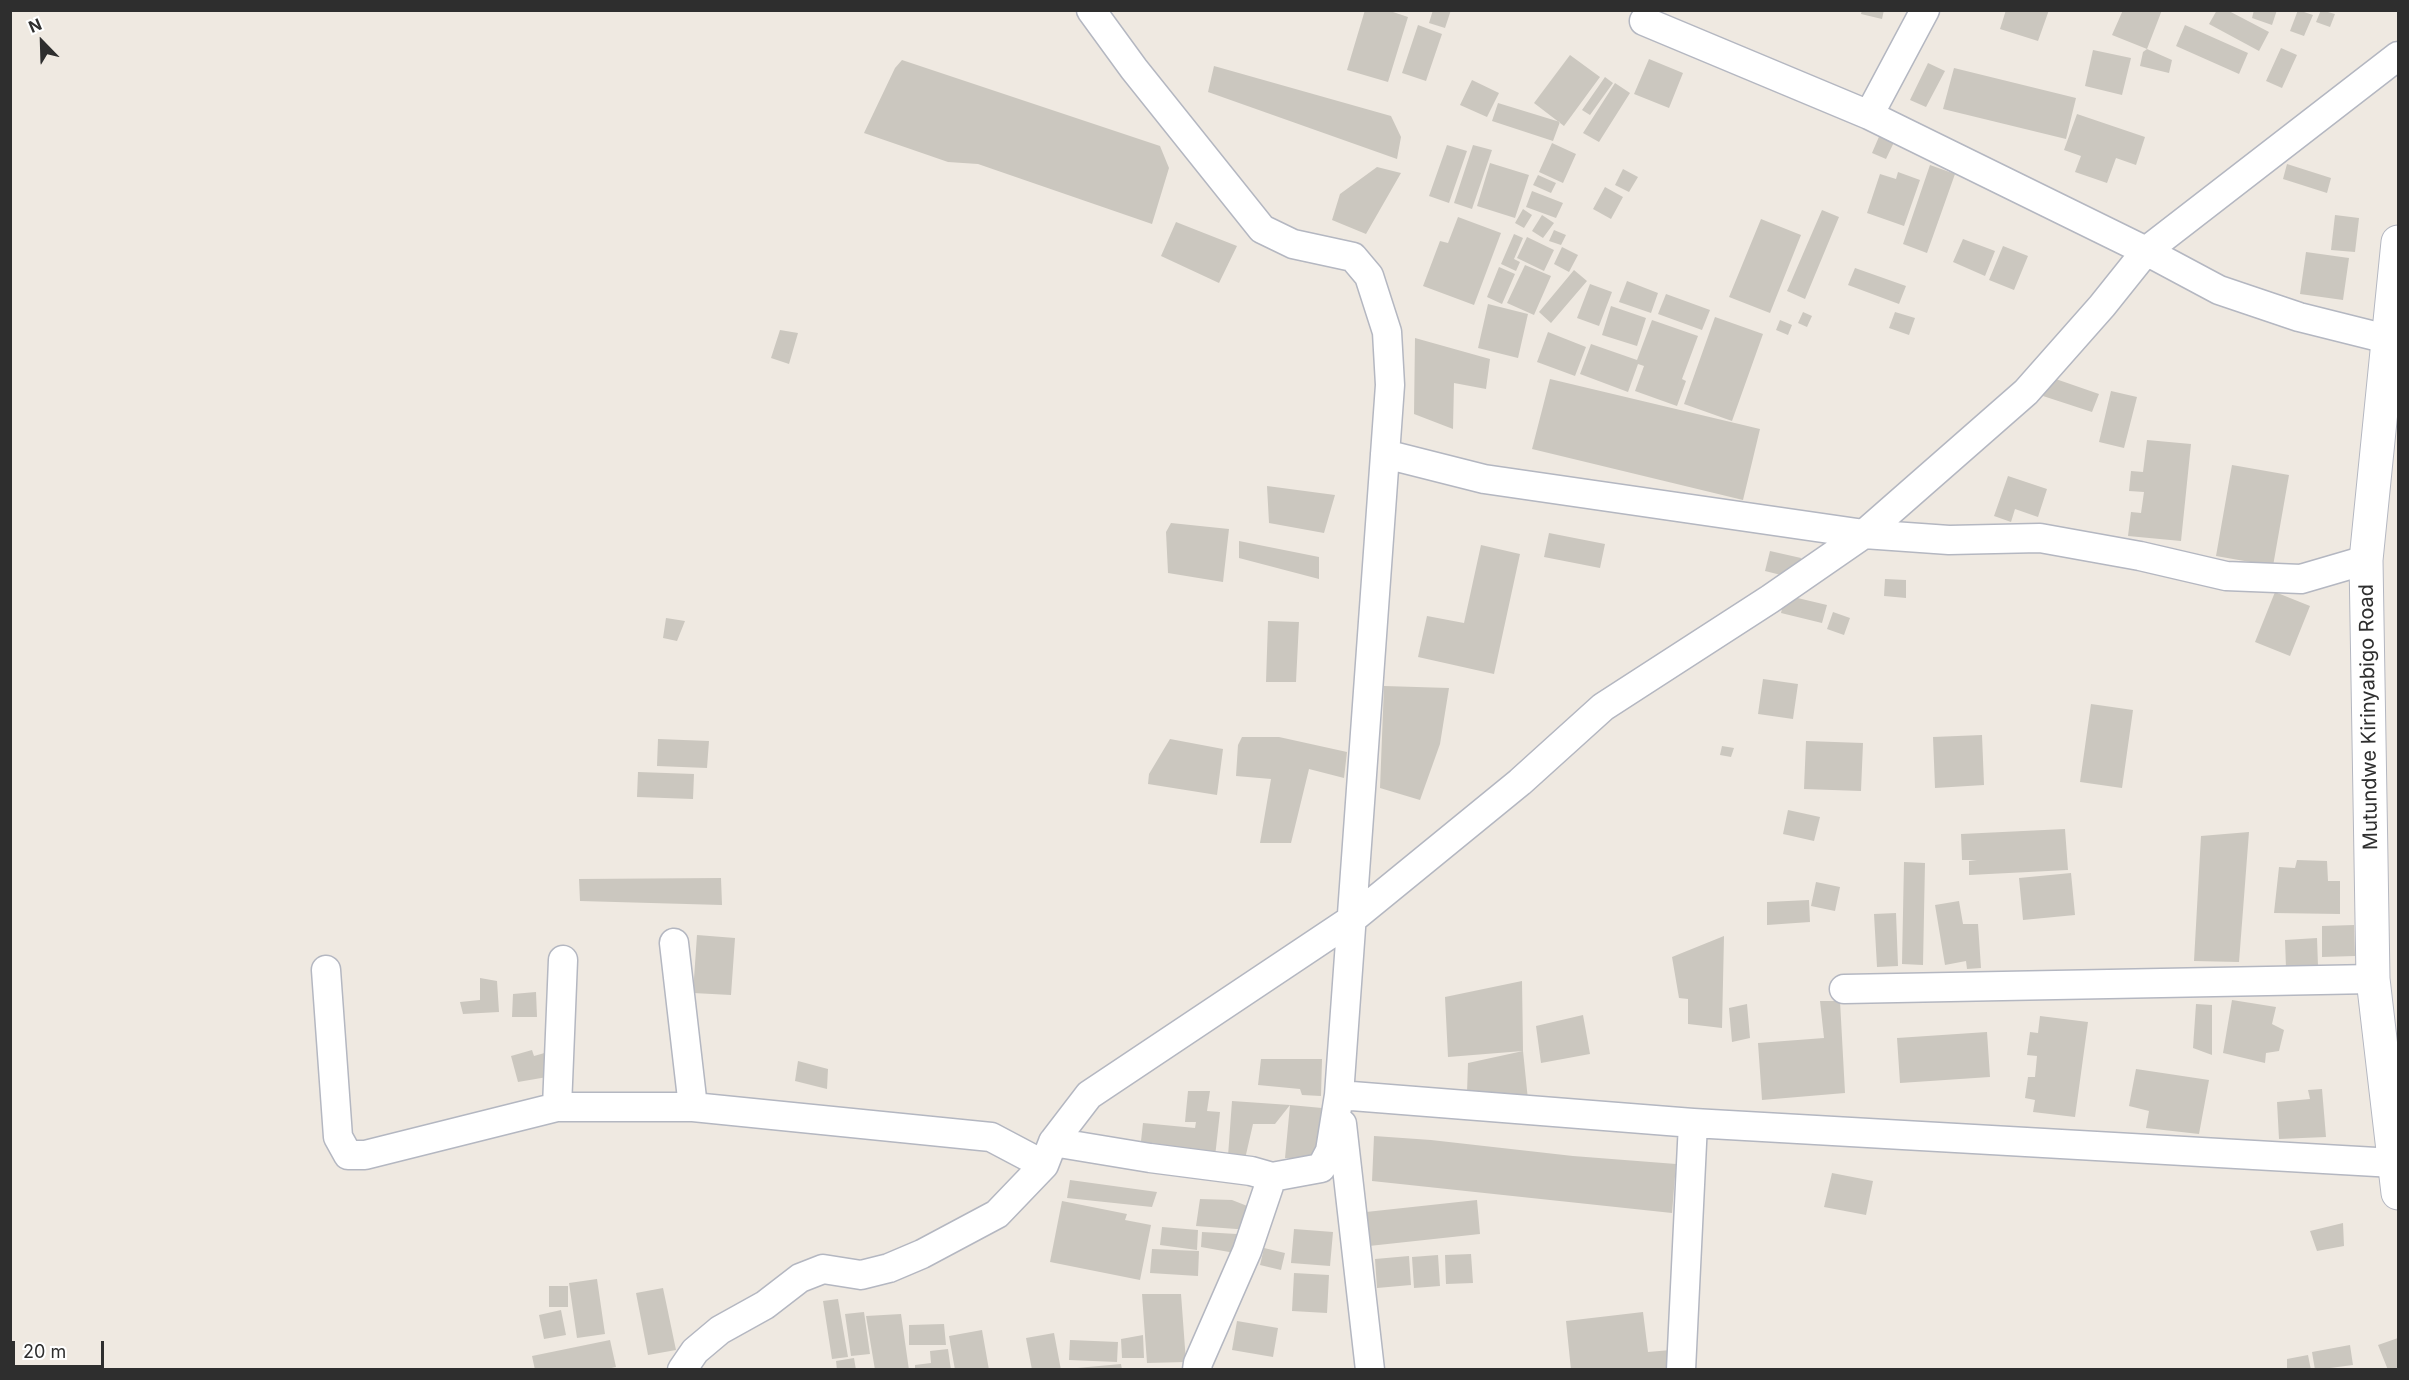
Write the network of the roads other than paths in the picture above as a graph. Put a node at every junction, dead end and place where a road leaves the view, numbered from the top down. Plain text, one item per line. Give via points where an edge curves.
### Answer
1 (1091, 10) edge
2 (1925, 10) edge
3 (1644, 21) dead end
4 (2398, 56) edge
5 (1869, 115) junction
6 (2398, 242) edge
7 (2146, 251) junction
8 (2387, 339) junction
9 (1385, 454) junction
10 (1864, 534) junction
11 (2366, 560) junction
12 (1351, 920) junction
13 (674, 943) dead end
14 (563, 960) dead end
15 (326, 970) dead end
16 (2373, 979) junction
17 (1844, 989) dead end
18 (2388, 1022) edge
19 (1339, 1095) junction
20 (557, 1107) junction
21 (693, 1107) junction
22 (1693, 1123) junction
23 (1048, 1153) junction
24 (1272, 1177) junction
25 (2396, 1178) edge
26 (682, 1370) edge
27 (1197, 1370) edge
28 (1370, 1370) edge
29 (1682, 1370) edge

1 - 9 street via 1262,229 1293,244 1353,257 1369,276 1387,332 1390,385
2 - 5 street
3 - 5 street
4 - 7 street
5 - 7 street
6 - 8 street, Mutundwe Kirinyabigo Road
7 - 8 street via 2219,290 2299,317
7 - 10 street via 2026,392
8 - 11 street, Mutundwe Kirinyabigo Road
9 - 10 street via 1484,479
9 - 12 street
10 - 11 street via 1949,540 2040,538 2226,576 2301,579
10 - 12 street via 1603,707 1520,782
11 - 16 street, Mutundwe Kirinyabigo Road
12 - 19 street
12 - 23 street via 1089,1095
13 - 21 street
14 - 20 street
15 - 20 street via 338,1137 348,1155 365,1155
16 - 17 street
16 - 18 street, Mutundwe Kirinyabigo Road
18 - 25 street, Mutundwe Kirinyabigo Road
19 - 22 street
19 - 24 street via 1330,1151 1321,1168
19 - 28 street
20 - 21 street
21 - 23 street via 991,1137
22 - 25 street
22 - 29 street
23 - 24 street via 1149,1158
23 - 26 street via 997,1214 889,1268 861,1275 823,1269 800,1278 765,1305 720,1330 695,1351
24 - 27 street via 1247,1251

